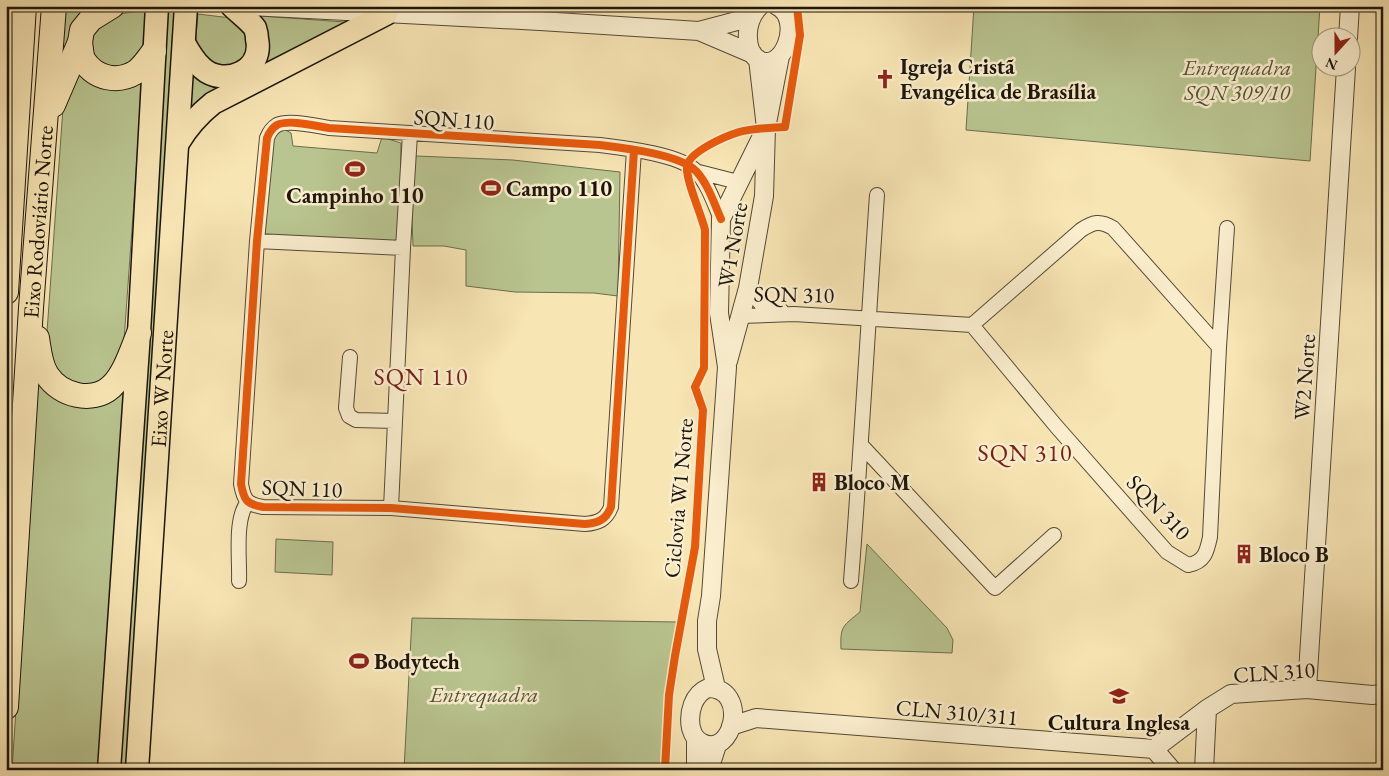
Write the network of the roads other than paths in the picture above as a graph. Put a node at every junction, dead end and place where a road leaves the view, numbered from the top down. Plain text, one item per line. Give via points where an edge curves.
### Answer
1 (24, 6) edge
2 (54, 6) edge
3 (112, 6) edge
4 (158, 6) edge
5 (186, 6) edge
6 (232, 6) edge
7 (247, 6) edge
8 (1350, 6) edge
9 (783, 8) edge
10 (380, 10) edge
11 (756, 12) edge
12 (1349, 28) edge
13 (699, 31) junction
14 (80, 42) junction
15 (184, 43) junction
16 (154, 52) junction
17 (780, 56) junction
18 (755, 57) junction
19 (1345, 78) edge
20 (46, 120) junction
21 (11, 122) edge
22 (766, 128) junction
23 (410, 134) junction
24 (177, 145) junction
25 (634, 150) junction
26 (695, 171) junction
27 (738, 182) junction
28 (877, 195) dead end
29 (764, 196) junction
30 (721, 219) junction
31 (1228, 228) dead end
32 (257, 241) junction
33 (402, 248) junction
34 (7, 284) edge
35 (748, 288) junction
36 (31, 308) junction
37 (719, 313) junction
38 (794, 314) junction
39 (741, 316) junction
40 (868, 318) junction
41 (972, 325) junction
42 (140, 333) junction
43 (1219, 347) junction
44 (350, 357) dead end
45 (727, 366) junction
46 (395, 421) junction
47 (862, 446) junction
48 (248, 502) junction
49 (391, 508) junction
50 (1054, 534) dead end
51 (239, 581) dead end
52 (851, 581) dead end
53 (707, 649) junction
54 (716, 688) junction
55 (1307, 689) junction
56 (1383, 694) edge
57 (697, 697) junction
58 (6, 707) edge
59 (732, 707) junction
60 (1207, 709) junction
61 (756, 718) junction
62 (731, 726) junction
63 (696, 739) junction
64 (717, 745) junction
65 (1154, 749) junction
66 (109, 770) edge
67 (137, 770) edge
68 (696, 770) edge
69 (709, 770) edge
70 (1172, 770) edge
71 (1204, 770) edge

1 - 21 highway, Eixo Rodoviário Norte
2 - 20 highway, Eixo Rodoviário Norte
3 - 14 highway via 91,19 82,30
4 - 16 main road, Eixo W Norte
5 - 15 main road, Eixo W Norte
6 - 15 main road via 255,29 257,52 249,68 237,76 214,75 203,69
7 - 10 street
8 - 12 street
9 - 17 street, W1 Norte via 790,28
10 - 13 street
10 - 24 main road via 213,103 187,127
11 - 13 street
11 - 18 street, W1 Norte via 747,33
13 - 18 street
14 - 16 highway via 83,60 93,72 116,79 138,71
14 - 20 highway
15 - 24 main road, Eixo W Norte
16 - 42 main road, Eixo W Norte
17 - 18 street via 772,62
17 - 22 street, W1 Norte
18 - 22 street, W1 Norte
19 - 55 street, W2 Norte
20 - 36 highway, Eixo Rodoviário Norte
21 - 34 highway, Eixo Rodoviário Norte
22 - 27 street, W1 Norte
22 - 29 street, W1 Norte
23 - 25 street, SQN 110 via 600,145
23 - 32 street, SQN 110 via 302,124 276,125 267,138
23 - 33 street
24 - 67 main road, Eixo W Norte
25 - 26 street, SQN 110 via 664,156
25 - 49 street, SQN 110 via 609,514 600,522 585,524
26 - 27 street, SQN 110
26 - 30 street, SQN 110 via 707,187
27 - 29 street, SQN 110
27 - 30 street, W1 Norte
28 - 40 street
29 - 35 street, W1 Norte
30 - 37 street, W1 Norte
31 - 43 street, SQN 310
32 - 33 street
32 - 48 street, SQN 110 via 241,484
33 - 46 street
35 - 38 street via 761,304
35 - 39 street, W1 Norte
36 - 42 highway via 47,377 73,394 88,396 110,388 120,375
36 - 58 highway, Eixo Rodoviário Norte
37 - 39 street, SQN 310
37 - 45 street, W1 Norte
38 - 39 street, SQN 310
38 - 40 street, SQN 310
39 - 45 street, W1 Norte
40 - 41 street, SQN 310
40 - 47 street
41 - 43 street via 1090,223 1105,222
41 - 43 street, SQN 310 via 1110,489 1167,552 1188,565 1205,555 1210,536
42 - 66 main road, Eixo W Norte
44 - 46 street via 347,398 348,413 352,419
45 - 53 street, W1 Norte via 712,596 706,621
46 - 49 street
47 - 50 street via 996,588
47 - 52 street
48 - 49 street, SQN 110 via 280,508
48 - 51 street via 240,519
53 - 54 street, W1 Norte
53 - 57 street, W1 Norte
54 - 57 street via 701,691
54 - 59 street via 729,697
55 - 56 street, CLN 310
55 - 60 street, CLN 310 via 1231,694
57 - 63 street via 690,723
59 - 61 street, CLN 310/311
59 - 62 street
60 - 65 street, CLN 310
60 - 71 street
61 - 62 street, CLN 310/311
61 - 65 street, CLN 310/311
62 - 64 street
63 - 64 street
63 - 68 street
64 - 69 street
65 - 70 street

